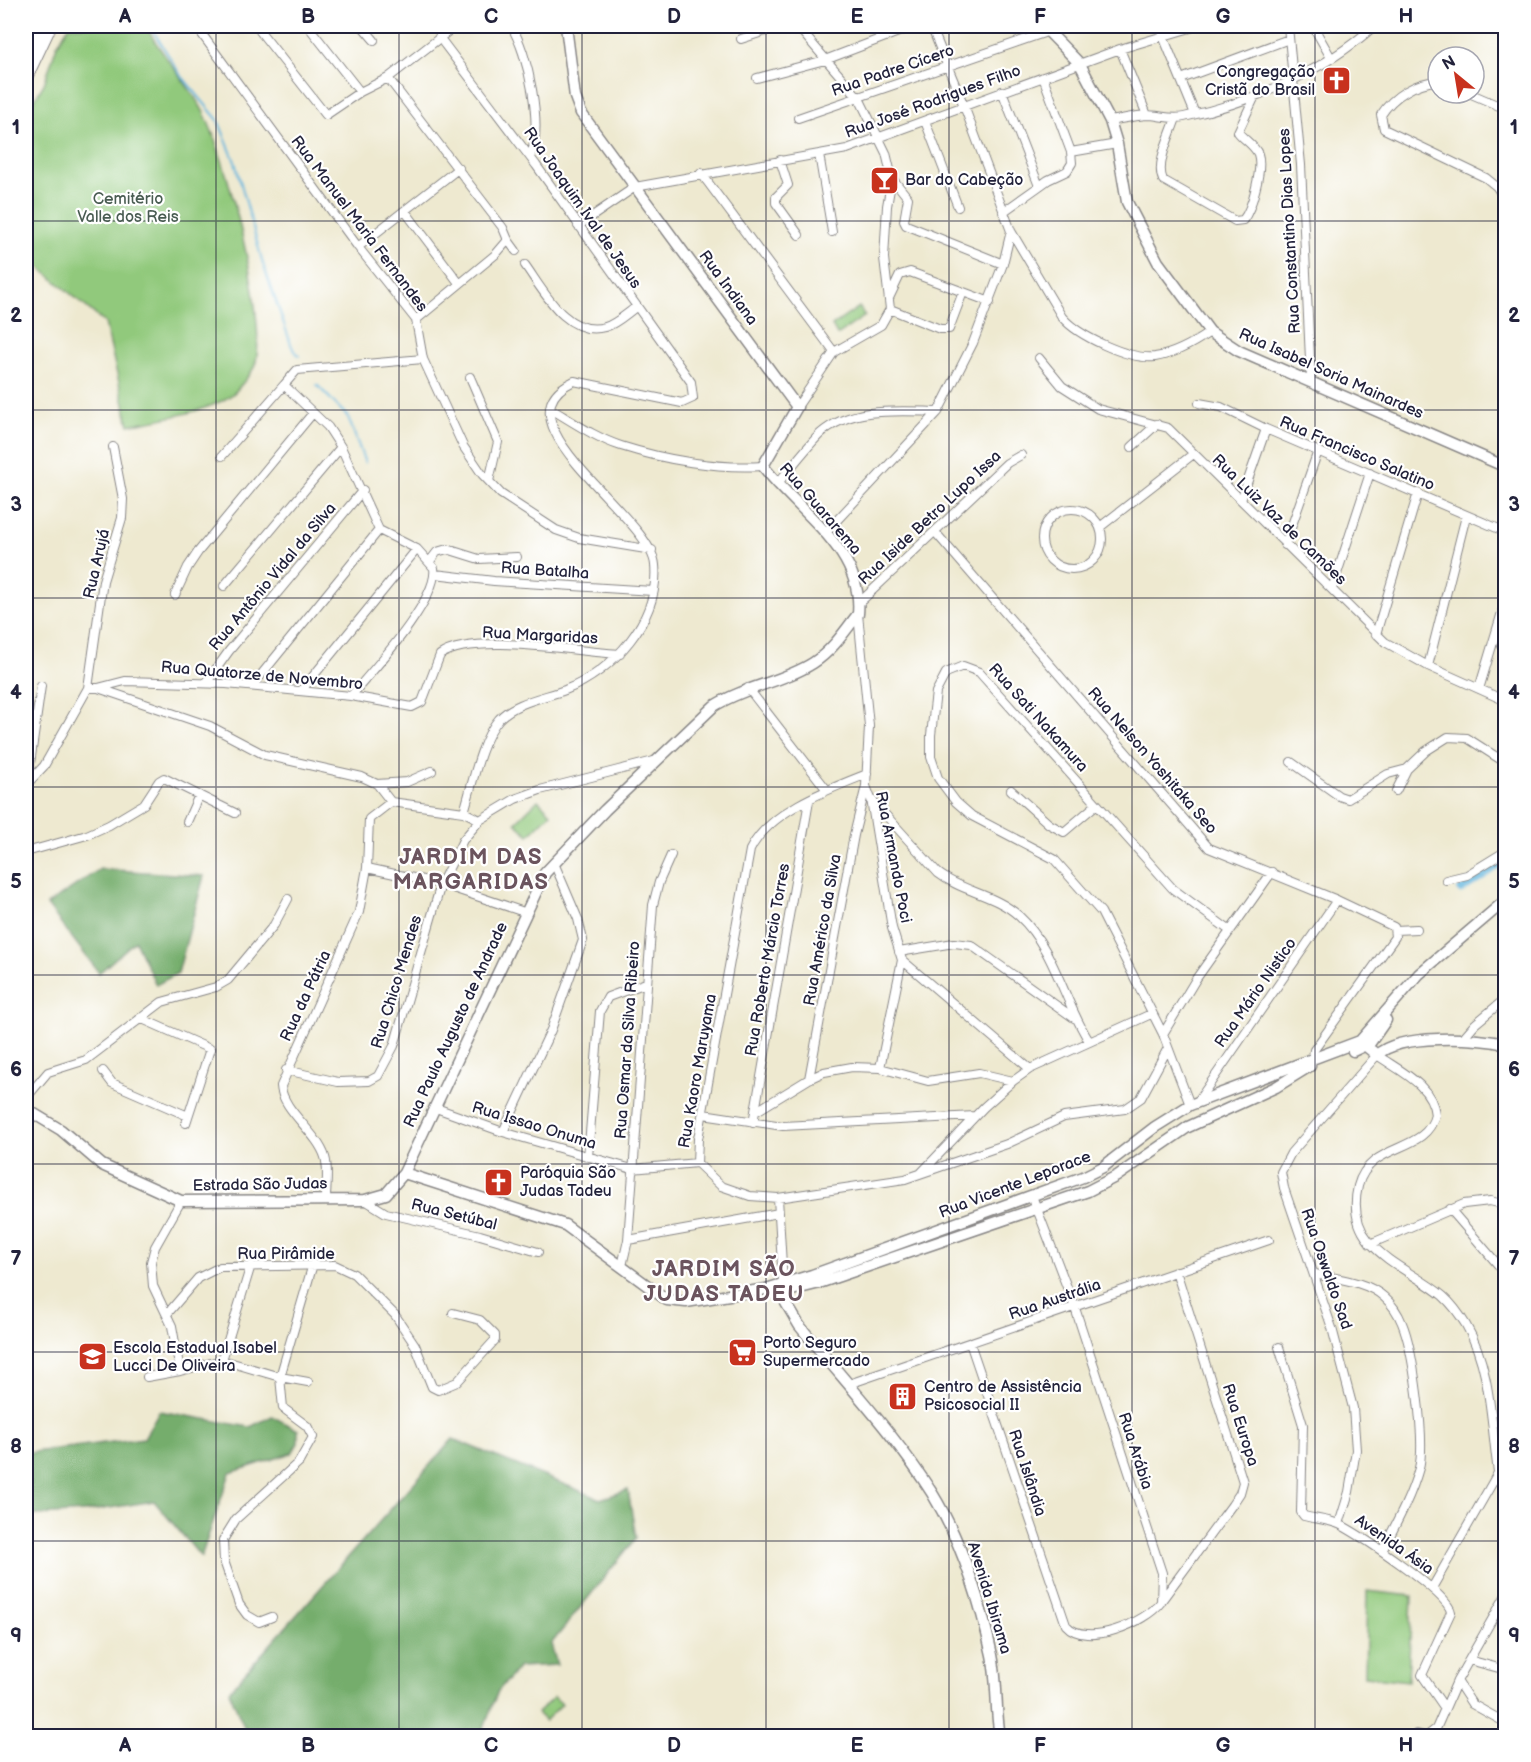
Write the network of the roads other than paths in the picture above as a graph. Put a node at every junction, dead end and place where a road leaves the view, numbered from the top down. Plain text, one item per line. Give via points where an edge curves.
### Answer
1 (49, 26) edge
2 (60, 26) edge
3 (196, 26) edge
4 (252, 26) edge
5 (308, 26) edge
6 (362, 26) edge
7 (455, 26) edge
8 (512, 26) edge
9 (566, 26) edge
10 (781, 26) edge
11 (797, 26) edge
12 (914, 26) edge
13 (931, 26) edge
14 (1064, 26) edge
15 (1197, 26) edge
16 (1288, 26) edge
17 (1312, 26) edge
18 (1374, 26) edge
19 (1496, 26) edge
20 (1046, 28) edge
21 (37, 29) edge
22 (1506, 30) edge
23 (1163, 36) junction
24 (439, 37) junction
25 (741, 39) dead end
26 (1289, 39) junction
27 (374, 40) dead end
28 (1120, 49) junction
29 (33, 52) edge
30 (1330, 56) junction
31 (825, 60) junction
32 (1080, 64) junction
33 (947, 66) junction
34 (26, 75) edge
35 (1043, 77) junction
36 (388, 78) junction
37 (757, 78) dead end
38 (1181, 79) junction
39 (1295, 80) junction
40 (1426, 84) edge
41 (1002, 91) junction
42 (360, 92) junction
43 (1255, 96) junction
44 (859, 98) junction
45 (1486, 101) edge
46 (964, 106) junction
47 (1506, 109) edge
48 (1194, 114) junction
49 (1147, 115) junction
50 (798, 118) dead end
51 (1176, 118) junction
52 (925, 121) junction
53 (1110, 121) junction
54 (880, 137) junction
55 (1117, 144) junction
56 (1071, 152) junction
57 (819, 154) junction
58 (530, 157) junction
59 (780, 160) junction
60 (459, 168) junction
61 (701, 173) junction
62 (892, 178) junction
63 (1039, 186) junction
64 (635, 187) junction
65 (1506, 201) edge
66 (958, 207) dead end
67 (405, 211) junction
68 (1003, 212) junction
69 (578, 226) junction
70 (1011, 231) junction
71 (832, 232) dead end
72 (799, 235) dead end
73 (508, 240) junction
74 (358, 247) junction
75 (516, 251) dead end
76 (1004, 264) junction
77 (525, 266) dead end
78 (459, 283) junction
79 (963, 292) junction
80 (889, 300) junction
81 (990, 302) junction
82 (636, 307) junction
83 (890, 309) junction
84 (416, 320) junction
85 (1210, 332) junction
86 (834, 352) junction
87 (1039, 358) dead end
88 (423, 359) junction
89 (470, 377) dead end
90 (1311, 381) junction
91 (284, 385) junction
92 (1199, 403) dead end
93 (797, 407) junction
94 (551, 409) junction
95 (938, 412) junction
96 (313, 413) junction
97 (1156, 424) junction
98 (1266, 429) junction
99 (113, 447) dead end
100 (341, 447) junction
101 (1132, 447) dead end
102 (1318, 451) junction
103 (1021, 455) dead end
104 (1192, 455) junction
105 (222, 456) dead end
106 (763, 466) junction
107 (1506, 467) edge
108 (1370, 473) junction
109 (489, 481) junction
110 (777, 484) junction
111 (363, 490) junction
112 (1418, 493) junction
113 (1241, 500) junction
114 (1466, 516) junction
115 (1100, 527) junction
116 (379, 530) junction
117 (935, 532) junction
118 (1506, 532) edge
119 (825, 533) junction
120 (1286, 545) junction
121 (417, 549) junction
122 (652, 550) junction
123 (517, 557) dead end
124 (430, 561) junction
125 (435, 574) junction
126 (224, 586) dead end
127 (1332, 589) junction
128 (653, 591) junction
129 (175, 595) dead end
130 (1506, 599) edge
131 (858, 608) junction
132 (1376, 634) junction
133 (620, 654) junction
134 (1428, 666) junction
135 (206, 683) junction
136 (40, 686) dead end
137 (252, 686) junction
138 (88, 688) junction
139 (98, 688) junction
140 (748, 688) junction
141 (1479, 688) junction
142 (301, 691) junction
143 (351, 696) junction
144 (1506, 701) edge
145 (422, 702) joint
146 (658, 759) junction
147 (1291, 762) dead end
148 (1506, 763) edge
149 (1407, 769) junction
150 (432, 771) dead end
151 (867, 774) junction
152 (377, 784) junction
153 (26, 785) edge
154 (866, 786) junction
155 (1011, 789) dead end
156 (827, 790) junction
157 (1396, 791) dead end
158 (199, 795) junction
159 (871, 799) junction
160 (809, 801) junction
161 (391, 802) junction
162 (1097, 804) junction
163 (464, 812) junction
164 (235, 813) dead end
165 (480, 820) junction
166 (187, 822) dead end
167 (1506, 851) edge
168 (26, 852) edge
169 (671, 855) dead end
170 (554, 863) junction
171 (367, 868) junction
172 (1272, 872) junction
173 (1446, 880) dead end
174 (441, 884) junction
175 (288, 899) dead end
176 (1337, 900) junction
177 (1506, 900) edge
178 (524, 912) junction
179 (1417, 929) dead end
180 (1229, 930) junction
181 (1395, 933) junction
182 (900, 956) junction
183 (646, 983) junction
184 (1064, 994) junction
185 (1506, 998) edge
186 (1055, 1004) junction
187 (1151, 1014) junction
188 (140, 1018) junction
189 (1075, 1019) junction
190 (1163, 1034) junction
191 (1462, 1039) junction
192 (1089, 1041) junction
193 (1363, 1043) junction
194 (1506, 1044) edge
195 (1168, 1048) junction
196 (1377, 1055) junction
197 (1312, 1062) junction
198 (880, 1068) junction
199 (1030, 1069) junction
200 (286, 1070) junction
201 (103, 1071) dead end
202 (1272, 1074) junction
203 (809, 1079) junction
204 (1013, 1081) junction
205 (1276, 1087) junction
206 (26, 1098) edge
207 (1193, 1104) junction
208 (436, 1108) junction
209 (26, 1109) edge
210 (755, 1112) junction
211 (703, 1114) junction
212 (975, 1116) junction
213 (753, 1123) junction
214 (503, 1132) junction
215 (588, 1157) junction
216 (697, 1163) junction
217 (632, 1169) junction
218 (404, 1173) junction
219 (918, 1175) junction
220 (1032, 1196) junction
221 (778, 1198) junction
222 (326, 1199) junction
223 (365, 1200) junction
224 (181, 1201) junction
225 (1506, 1205) edge
226 (1450, 1209) junction
227 (1038, 1210) junction
228 (779, 1213) junction
229 (628, 1240) junction
230 (1269, 1240) dead end
231 (1370, 1244) junction
232 (538, 1252) dead end
233 (313, 1264) junction
234 (251, 1265) junction
235 (622, 1266) junction
236 (1176, 1271) junction
237 (1315, 1274) junction
238 (1506, 1274) edge
239 (783, 1286) junction
240 (1075, 1308) junction
241 (168, 1313) junction
242 (453, 1313) dead end
243 (970, 1343) junction
244 (1279, 1347) dead end
245 (222, 1360) junction
246 (180, 1371) junction
247 (147, 1377) dead end
248 (280, 1377) junction
249 (308, 1382) dead end
250 (849, 1384) junction
251 (1506, 1459) edge
252 (1498, 1472) junction
253 (1339, 1524) junction
254 (1382, 1551) junction
255 (1432, 1588) junction
256 (1506, 1595) edge
257 (1161, 1602) junction
258 (272, 1617) dead end
259 (1469, 1660) junction
260 (1506, 1670) edge
261 (1457, 1681) junction
262 (1444, 1707) junction
263 (1506, 1723) edge
264 (998, 1733) edge
265 (1416, 1734) dead end
266 (1426, 1737) edge

1 - 29 highway
2 - 29 highway
3 - 74 street, Rua Manuel Maria Fernandes via 217,48
4 - 42 street via 321,111 330,115
5 - 42 street
6 - 27 street
7 - 24 street
8 - 58 street via 525,51 531,91 535,134
9 - 64 main road, Rua Indiana via 578,108
10 - 25 street
11 - 31 street
12 - 31 street
13 - 33 street
14 - 20 street, Rua Padre Cícero
15 - 23 street, Rua José Rodrigues Filho
16 - 26 street, Rua Constantino Dias Lopes
17 - 30 street
18 - 30 street
19 - 22 street
20 - 32 main road, Rua Isabel Soria Mainardes
20 - 33 street, Rua Padre Cícero
21 - 29 highway
23 - 28 street, Rua José Rodrigues Filho
23 - 38 street
24 - 36 street
24 - 58 street, Rua Joaquim Ival de Jesus
26 - 38 street
26 - 39 street, Rua Constantino Dias Lopes
28 - 32 street, Rua José Rodrigues Filho
28 - 49 street
29 - 34 highway
30 - 39 street
31 - 37 street
31 - 44 street
32 - 35 street, Rua José Rodrigues Filho
32 - 53 main road, Rua Isabel Soria Mainardes
33 - 44 street, Rua Padre Cícero
33 - 46 street
35 - 41 street, Rua José Rodrigues Filho
35 - 56 street
36 - 42 street
36 - 60 street
38 - 48 street
39 - 43 street
39 - 90 street, Rua Constantino Dias Lopes
40 - 65 street via 1390,104 1381,115 1384,129 1486,178
41 - 46 street, Rua José Rodrigues Filho
41 - 63 street
43 - 48 street
43 - 51 street via 1238,132 1254,147 1259,159 1252,206 1243,220 1235,221 1163,180 1162,162
44 - 50 street, Rua Padre Cícero
44 - 54 street
45 - 47 street
46 - 52 street, Rua José Rodrigues Filho
46 - 68 street
48 - 51 street
49 - 51 street
49 - 53 street
52 - 54 street, Rua José Rodrigues Filho
52 - 66 street
53 - 55 main road, Rua Isabel Soria Mainardes
54 - 57 street, Rua José Rodrigues Filho
54 - 62 street
55 - 56 street
55 - 85 main road, Rua Isabel Soria Mainardes via 1123,190 1134,218 1174,285
56 - 63 street via 1072,163 1067,171
57 - 59 street, Rua José Rodrigues Filho
57 - 71 street
58 - 69 street, Rua Joaquim Ival de Jesus
59 - 61 street, Rua José Rodrigues Filho
59 - 72 street via 788,185 776,197 776,203
60 - 67 street
60 - 73 street
61 - 64 street, Rua José Rodrigues Filho
61 - 86 street
62 - 76 street via 908,198 903,221 906,225
62 - 80 street via 884,258
63 - 68 street
64 - 69 street, Rua José Rodrigues Filho
64 - 93 main road, Rua Indiana
67 - 74 street
67 - 78 street
68 - 70 street
69 - 82 street, Rua Joaquim Ival de Jesus
70 - 76 street
70 - 85 street via 1062,317 1085,336 1153,357 1188,347
73 - 75 street
73 - 78 street
74 - 84 street, Rua Manuel Maria Fernandes
76 - 81 street
77 - 82 street via 558,311 582,326 594,329 611,325
78 - 84 street
79 - 80 street via 904,272
79 - 81 street
79 - 83 street via 949,329
80 - 83 street
81 - 95 street
82 - 94 street, Rua Joaquim Ival de Jesus via 691,382 693,398 682,403 574,381 555,395
83 - 86 street via 881,325
84 - 88 street, Rua Manuel Maria Fernandes
85 - 90 main road, Rua Isabel Soria Mainardes via 1239,351
86 - 93 street
87 - 97 street, Rua Luiz Vaz de Camões via 1062,386 1098,409
88 - 91 street via 297,370
88 - 109 street, Rua Manuel Maria Fernandes via 463,446
89 - 109 street via 498,442
90 - 107 main road, Rua Isabel Soria Mainardes
91 - 96 street
91 - 105 street
92 - 98 street, Rua Francisco Salatino via 1221,406
93 - 106 main road
94 - 106 street, Rua Guararema via 620,446 687,461 740,468
94 - 122 street via 552,430 557,439
95 - 110 street via 887,410 841,421 820,435
95 - 119 street
96 - 100 street
96 - 129 street via 198,552
97 - 101 street
97 - 104 street, Rua Luiz Vaz de Camões via 1168,428
98 - 102 street, Rua Francisco Salatino
98 - 113 street
99 - 138 street, Rua Arujá via 123,499 122,518 103,581
100 - 111 street
100 - 126 street
102 - 108 street, Rua Francisco Salatino
102 - 120 street
103 - 117 street, Rua Iside Betro Lupo Issa via 1007,463
104 - 113 street, Rua Luiz Vaz de Camões
104 - 115 street
106 - 110 main road, Rua Guararema
108 - 112 street, Rua Francisco Salatino
108 - 127 street
109 - 122 street, Rua Manuel Maria Fernandes via 501,494 556,530 579,538
110 - 119 main road, Rua Guararema
111 - 116 street
111 - 135 street, Rua Antônio Vidal da Silva
112 - 114 street, Rua Francisco Salatino
112 - 132 street
113 - 120 street, Rua Luiz Vaz de Camões
114 - 118 street, Rua Francisco Salatino
114 - 134 street
115 - 115 street via 1078,509 1058,512 1045,526 1042,546 1061,567 1081,567 1090,563 1101,547
116 - 121 street
116 - 137 street
117 - 131 street, Rua Iside Betro Lupo Issa
117 - 172 street, Rua Nelson Yoshitaka Seo via 1204,842 1220,853
119 - 131 main road, Rua Guararema via 851,566
120 - 127 street, Rua Luiz Vaz de Camões
121 - 124 street
121 - 142 street
122 - 128 street
123 - 124 street via 479,559 447,549 437,552
124 - 125 street
125 - 128 street, Rua Batalha
125 - 143 street via 413,620
127 - 132 street, Rua Luiz Vaz de Camões
128 - 133 street via 638,627
130 - 141 street
131 - 140 main road via 833,646 813,663
131 - 151 street, Rua Armando Poci via 869,726
132 - 134 street, Rua Luiz Vaz de Camões
133 - 145 street, Rua Margaridas via 460,645 440,655
133 - 163 street via 585,681 521,705 499,719 487,740
134 - 141 street, Rua Luiz Vaz de Camões
135 - 137 street, Rua Quatorze de Novembro
135 - 139 street, Rua Quatorze de Novembro via 125,681
136 - 153 street
137 - 142 street, Rua Quatorze de Novembro
138 - 139 street
138 - 153 street via 44,766
139 - 152 street via 210,726 265,755 345,772
140 - 146 main road via 714,706
140 - 156 street
141 - 144 street, Rua Luiz Vaz de Camões
142 - 143 street, Rua Quatorze de Novembro
143 - 145 street, Rua Quatorze de Novembro via 412,707
146 - 165 street, Rua Chico Mendes via 540,790
146 - 170 main road, Rua Paulo Augusto de Andrade
147 - 149 street via 1344,799 1388,774
148 - 149 street via 1467,738 1454,737 1436,743
149 - 157 street
150 - 152 street via 407,782
151 - 154 street, Rua Armando Poci
151 - 156 street, Rua Kaoro Maruyama
152 - 161 street
154 - 159 street, Rua Armando Poci
154 - 203 street, Rua Américo da Silva
155 - 162 street via 1049,824 1064,832
156 - 160 street, Rua Kaoro Maruyama
158 - 164 street
158 - 166 street
158 - 168 street via 161,778 144,804 109,825
159 - 182 street, Rua Armando Poci
159 - 184 street via 946,879 992,897 1019,916 1041,944
160 - 210 street, Rua Roberto Márcio Torres
160 - 211 street, Rua Kaoro Maruyama via 768,824 750,850
161 - 163 street
161 - 171 street, Rua da Pátria via 369,819
162 - 180 street, Rua Sati Nakamura via 1173,889
162 - 187 street, Rua Sati Nakamura via 979,672 963,666 946,673 936,692 932,735 934,770 944,787 972,816 1045,853 1063,868 1111,927
163 - 165 street
165 - 174 street, Rua Chico Mendes via 463,840
167 - 173 street via 1467,875
169 - 183 street, Rua Osmar da Silva Ribeiro via 652,905
170 - 178 main road, Rua Paulo Augusto de Andrade
170 - 214 street via 583,940 551,1030
171 - 174 street
171 - 200 street, Rua da Pátria via 351,933
172 - 176 street, Rua Nelson Yoshitaka Seo
172 - 180 street
174 - 178 street
174 - 200 street, Rua Chico Mendes via 394,1046 378,1076 369,1081 338,1082
175 - 188 street via 274,925 228,980 162,1002
176 - 181 street, Rua Nelson Yoshitaka Seo via 1390,923
176 - 207 street, Rua Mário Nistico
177 - 193 main road via 1419,974
178 - 208 main road, Rua Paulo Augusto de Andrade
179 - 181 street
180 - 190 street
181 - 197 street via 1314,1050
182 - 186 street via 954,943 971,945
182 - 198 street, Rua Armando Poci
182 - 199 street
183 - 215 street via 608,997 600,1011
183 - 217 street, Rua Osmar da Silva Ribeiro
184 - 186 street
184 - 189 street
185 - 191 street
186 - 189 street
187 - 190 street, Rua Sati Nakamura
187 - 192 street
188 - 201 street via 210,1049 187,1119 112,1083
188 - 206 street via 86,1060 48,1072
189 - 192 street
190 - 195 street, Rua Sati Nakamura
191 - 194 main road
191 - 196 main road via 1402,1044
192 - 199 street
193 - 196 main road
193 - 197 main road, Rua Vicente Leporace
195 - 207 street, Rua Sati Nakamura
195 - 219 street, Rua Kaoro Maruyama via 1141,1098 1125,1109 1064,1117 1007,1144
196 - 231 street via 1424,1089 1435,1115 1424,1135 1378,1156 1364,1171 1357,1211
196 - 237 street, Rua Oswaldo Sad via 1291,1153 1281,1172
197 - 202 main road, Rua Vicente Leporace
197 - 205 main road
198 - 203 street via 852,1067
198 - 204 street via 928,1081 979,1073
199 - 204 street
200 - 222 street, Rua da Pátria via 281,1094 325,1156
202 - 205 main road via 1278,1080
202 - 207 main road, Rua Vicente Leporace
203 - 210 street
204 - 212 street
205 - 227 main road via 1188,1127 1112,1179
207 - 220 main road, Rua Vicente Leporace via 1103,1167
208 - 214 street, Rua Issao Onuma
208 - 218 main road, Rua Paulo Augusto de Andrade
209 - 224 main road, Estrada São Judas via 61,1130 102,1165
210 - 213 street, Rua Roberto Márcio Torres
211 - 213 street
211 - 216 street, Rua Kaoro Maruyama
212 - 213 street via 783,1126
212 - 219 street
214 - 215 street, Rua Issao Onuma
215 - 217 street, Rua Issao Onuma
216 - 217 street, Rua Issao Onuma
216 - 221 street, Rua Kaoro Maruyama via 721,1186 750,1196
217 - 229 street, Rua Osmar da Silva Ribeiro
218 - 223 main road, Estrada São Judas via 386,1194
218 - 235 main road, Rua Vicente Leporace via 565,1224
219 - 221 street, Rua Kaoro Maruyama
220 - 227 street, Rua Arábia
220 - 239 main road, Rua Vicente Leporace
221 - 228 street
222 - 223 main road, Estrada São Judas
222 - 224 main road, Estrada São Judas
223 - 232 street, Rua Setúbal via 386,1213
224 - 241 street via 155,1247 151,1262 153,1286
225 - 226 street via 1469,1202
226 - 231 street
226 - 238 street
227 - 239 main road via 816,1284
227 - 240 street, Rua Arábia
228 - 229 street
228 - 239 street
229 - 235 street, Rua Osmar da Silva Ribeiro
230 - 236 street, Rua Austrália
231 - 252 street via 1388,1261 1441,1294 1466,1324 1481,1359
233 - 234 street, Rua Pirâmide
233 - 242 street, Rua Pirâmide via 345,1269 366,1284 405,1328 432,1387 438,1390 457,1382 495,1340 480,1320
233 - 248 street
234 - 241 street, Rua Pirâmide via 211,1270 184,1291
234 - 245 street
235 - 239 main road, Rua Vicente Leporace via 649,1289 674,1302
236 - 240 street, Rua Austrália
236 - 257 street, Rua Europa via 1243,1482 1232,1505
237 - 253 street, Rua Oswaldo Sad via 1355,1426 1354,1463
237 - 254 street via 1376,1292 1399,1315 1407,1339 1422,1445 1420,1466
239 - 250 main road, Avenida Ibirama via 786,1303 799,1325
240 - 243 street, Rua Austrália
240 - 257 street, Rua Arábia via 1162,1573
241 - 246 street
243 - 250 street, Rua Austrália
243 - 257 street, Rua Islândia via 1066,1625 1076,1633 1114,1630 1141,1621
244 - 253 street, Avenida Ásia via 1303,1425 1301,1512
245 - 246 street
245 - 248 street
246 - 247 street
248 - 249 street
248 - 258 street via 283,1408 307,1425 313,1437 299,1462 227,1529 223,1546 224,1562 239,1604 259,1622
250 - 264 main road, Avenida Ibirama via 910,1461 955,1538 972,1581 992,1656
251 - 252 street
252 - 255 street
253 - 254 street, Avenida Ásia
254 - 255 street, Avenida Ásia
255 - 262 street, Avenida Ásia via 1451,1612 1422,1675
256 - 259 street
259 - 260 street
259 - 261 street
261 - 262 street
261 - 263 street via 1472,1704
262 - 266 street via 1436,1729
265 - 266 street

